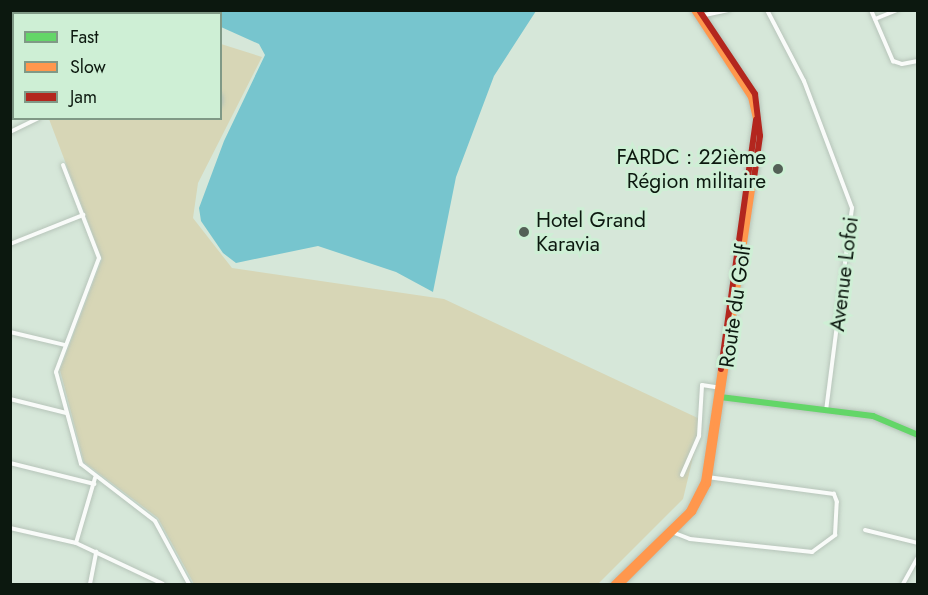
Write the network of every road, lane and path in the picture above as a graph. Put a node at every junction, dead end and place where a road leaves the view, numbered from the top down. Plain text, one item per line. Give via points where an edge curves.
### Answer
1 (694, 10) edge
2 (728, 10) edge
3 (767, 10) edge
4 (871, 10) edge
5 (897, 10) edge
6 (700, 14) edge
7 (875, 20) junction
8 (918, 61) edge
9 (35, 120) edge
10 (10, 132) edge
11 (63, 165) dead end
12 (83, 215) junction
13 (10, 244) edge
14 (10, 332) edge
15 (65, 345) junction
16 (722, 389) junction
17 (720, 397) junction
18 (10, 399) edge
19 (826, 410) junction
20 (66, 414) junction
21 (918, 435) edge
22 (10, 463) edge
23 (682, 475) dead end
24 (708, 477) junction
25 (95, 478) junction
26 (94, 484) junction
27 (10, 528) edge
28 (865, 530) dead end
29 (671, 531) junction
30 (76, 543) junction
31 (918, 543) edge
32 (96, 552) junction
33 (918, 557) edge
34 (90, 585) edge
35 (164, 585) edge
36 (189, 585) edge
37 (614, 585) edge
38 (621, 585) edge
39 (903, 585) edge

1 - 6 main road, Route du Golf
2 - 6 street
3 - 19 street, Avenue Lofoi via 804,81 852,208
4 - 7 street
5 - 7 street
6 - 16 main road, Route du Golf via 753,92 761,115
7 - 8 street via 893,61
9 - 10 street
11 - 12 street
12 - 13 street
12 - 15 street via 99,260
14 - 15 street
15 - 20 street via 56,372
16 - 17 main road, Route du Golf
16 - 23 street via 702,385 699,436
17 - 19 main road
17 - 24 main road, Route du Golf
18 - 20 street
19 - 21 main road via 873,416
20 - 25 street via 81,464
22 - 26 street
24 - 29 main road, Route du Golf via 699,504
24 - 29 street via 834,494 835,535 819,550 809,552 690,539
25 - 26 street
25 - 36 street via 156,523
26 - 30 street
27 - 30 street
28 - 31 street
29 - 37 main road
29 - 38 main road, Route du Golf
30 - 32 street
32 - 34 street
32 - 35 street
33 - 39 street

